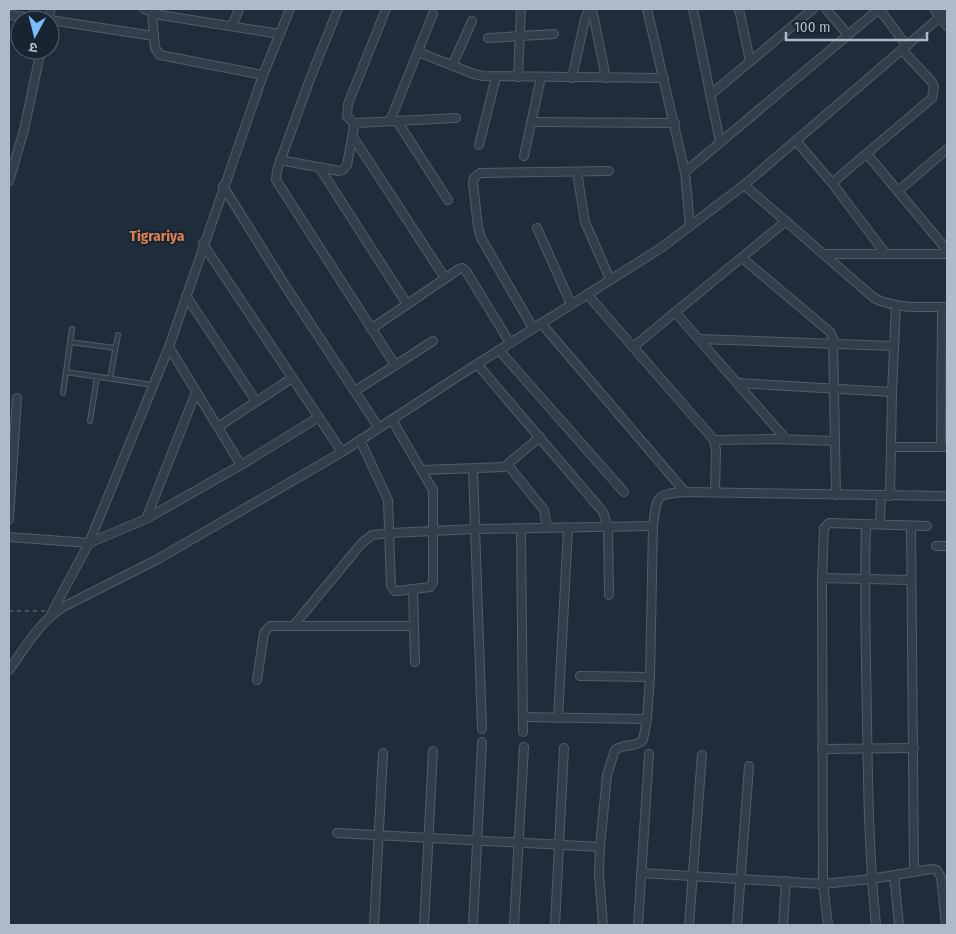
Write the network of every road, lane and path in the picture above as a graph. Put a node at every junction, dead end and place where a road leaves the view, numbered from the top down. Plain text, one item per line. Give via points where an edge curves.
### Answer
1 (144, 9) edge
2 (239, 9) edge
3 (290, 9) edge
4 (338, 9) edge
5 (386, 9) edge
6 (521, 9) edge
7 (591, 9) edge
8 (647, 9) edge
9 (693, 9) edge
10 (739, 9) edge
11 (813, 9) edge
12 (826, 9) edge
13 (879, 9) edge
14 (934, 9) edge
15 (947, 11) edge
16 (152, 13) junction
17 (433, 14) dead end
18 (940, 18) junction
19 (472, 21) dead end
20 (60, 22) edge
21 (232, 26) junction
22 (947, 26) edge
23 (280, 34) junction
24 (554, 34) dead end
25 (154, 36) junction
26 (520, 36) junction
27 (848, 36) junction
28 (488, 38) dead end
29 (905, 48) junction
30 (418, 52) junction
31 (39, 60) edge
32 (750, 61) junction
33 (452, 66) junction
34 (263, 75) junction
35 (496, 77) junction
36 (518, 77) junction
37 (541, 78) junction
38 (572, 78) junction
39 (606, 78) junction
40 (664, 78) junction
41 (710, 95) junction
42 (456, 118) dead end
43 (393, 121) junction
44 (532, 122) junction
45 (675, 123) junction
46 (355, 125) junction
47 (353, 137) junction
48 (720, 142) junction
49 (797, 142) junction
50 (479, 145) dead end
51 (947, 149) edge
52 (868, 154) junction
53 (524, 156) dead end
54 (280, 160) junction
55 (319, 167) junction
56 (577, 172) junction
57 (609, 172) dead end
58 (685, 172) junction
59 (9, 181) edge
60 (832, 183) junction
61 (744, 185) junction
62 (223, 186) junction
63 (898, 191) junction
64 (448, 200) dead end
65 (786, 221) junction
66 (690, 226) junction
67 (538, 228) dead end
68 (203, 244) junction
69 (947, 252) edge
70 (885, 253) junction
71 (824, 254) junction
72 (742, 258) junction
73 (445, 278) junction
74 (610, 279) junction
75 (587, 294) junction
76 (186, 296) junction
77 (407, 304) junction
78 (571, 304) junction
79 (896, 306) junction
80 (945, 307) edge
81 (675, 312) junction
82 (541, 323) junction
83 (371, 328) junction
84 (532, 328) junction
85 (72, 330) dead end
86 (118, 335) dead end
87 (699, 340) junction
88 (433, 341) dead end
89 (70, 342) junction
90 (510, 343) junction
91 (834, 344) junction
92 (894, 346) junction
93 (168, 347) junction
94 (633, 347) junction
95 (115, 348) junction
96 (499, 350) junction
97 (477, 364) junction
98 (945, 364) edge
99 (395, 365) junction
100 (66, 372) junction
101 (97, 376) junction
102 (110, 378) junction
103 (292, 378) junction
104 (737, 383) junction
105 (153, 385) junction
106 (835, 389) junction
107 (355, 391) junction
108 (196, 392) junction
109 (892, 392) junction
110 (63, 393) dead end
111 (17, 398) dead end
112 (256, 401) junction
113 (319, 417) junction
114 (392, 420) junction
115 (90, 421) dead end
116 (218, 427) junction
117 (379, 428) junction
118 (540, 437) junction
119 (786, 439) junction
120 (360, 440) junction
121 (714, 440) junction
122 (836, 441) junction
123 (891, 447) junction
124 (944, 447) edge
125 (342, 452) junction
126 (508, 464) junction
127 (241, 465) junction
128 (473, 469) junction
129 (422, 470) junction
130 (624, 492) dead end
131 (685, 492) junction
132 (715, 492) junction
133 (836, 495) junction
134 (880, 495) junction
135 (890, 496) junction
136 (947, 496) edge
137 (146, 519) junction
138 (9, 520) edge
139 (866, 524) junction
140 (880, 524) junction
141 (911, 525) junction
142 (653, 526) junction
143 (927, 526) dead end
144 (608, 527) junction
145 (548, 528) junction
146 (568, 528) junction
147 (475, 529) junction
148 (521, 529) junction
149 (434, 530) junction
150 (390, 533) junction
151 (9, 537) edge
152 (89, 543) junction
153 (936, 546) dead end
154 (947, 546) edge
155 (822, 578) junction
156 (865, 579) junction
157 (910, 580) junction
158 (412, 589) junction
159 (609, 595) dead end
160 (9, 611) edge
161 (51, 613) junction
162 (294, 625) junction
163 (414, 626) junction
164 (415, 662) dead end
165 (9, 670) edge
166 (580, 676) dead end
167 (650, 676) junction
168 (257, 680) dead end
169 (523, 717) junction
170 (558, 718) junction
171 (647, 719) junction
172 (482, 730) dead end
173 (523, 732) dead end
174 (482, 742) dead end
175 (524, 747) dead end
176 (564, 748) dead end
177 (914, 748) junction
178 (867, 749) junction
179 (822, 750) junction
180 (433, 751) dead end
181 (383, 753) dead end
182 (649, 754) dead end
183 (702, 755) dead end
184 (748, 766) dead end
185 (336, 833) dead end
186 (378, 835) junction
187 (428, 838) junction
188 (478, 840) junction
189 (518, 842) junction
190 (560, 845) junction
191 (600, 847) junction
192 (914, 872) junction
193 (641, 873) junction
194 (692, 876) junction
195 (894, 876) junction
196 (740, 879) junction
197 (871, 879) junction
198 (786, 882) junction
199 (823, 884) junction
200 (374, 925) edge
201 (424, 925) edge
202 (473, 925) edge
203 (514, 925) edge
204 (555, 925) edge
205 (603, 925) edge
206 (638, 925) edge
207 (689, 925) edge
208 (737, 925) edge
209 (783, 925) edge
210 (828, 925) edge
211 (876, 925) edge
212 (899, 925) edge
213 (946, 925) edge

1 - 16 street
2 - 21 street
3 - 23 street
4 - 54 street
5 - 46 street via 348,104 347,116
6 - 26 street
7 - 38 street via 585,19
7 - 39 street
8 - 40 street
9 - 41 street
10 - 32 street
11 - 32 street
12 - 27 street
13 - 27 street
13 - 29 street
14 - 18 street
15 - 18 street
16 - 21 street
16 - 25 street
17 - 30 street
18 - 22 street
18 - 29 street
19 - 33 street
20 - 25 street
21 - 23 street
23 - 34 street
24 - 26 street
25 - 34 street via 160,56
26 - 28 street
26 - 36 street
27 - 48 street
29 - 49 street
29 - 52 street via 932,81 932,98
30 - 33 street
30 - 43 street
31 - 59 street
32 - 41 street
33 - 35 street
34 - 62 street
35 - 36 street
35 - 50 street
36 - 37 street
37 - 38 street
37 - 44 street
38 - 39 street
39 - 40 street
40 - 45 street
41 - 48 street
42 - 43 street
43 - 46 street via 359,122
43 - 64 street
44 - 45 street
44 - 53 street
45 - 58 street
46 - 47 street
47 - 55 street via 346,167 339,171
47 - 73 street
48 - 58 street
49 - 60 street
49 - 61 street
51 - 63 street
52 - 60 street
52 - 63 street
54 - 55 street
54 - 83 street via 275,176 277,184
55 - 77 street
56 - 57 street
56 - 74 street via 583,214
56 - 84 street via 480,173 474,178 481,238
58 - 66 street
60 - 70 street
61 - 65 street
61 - 66 street
62 - 68 street
62 - 107 street
63 - 69 street
65 - 71 street
65 - 72 street
66 - 74 street
67 - 78 street
68 - 76 street
68 - 103 street
69 - 70 street
70 - 71 street
71 - 79 street via 874,298
72 - 81 street
72 - 91 street via 830,332
73 - 77 street
73 - 90 street via 465,269
74 - 75 street
75 - 78 street
75 - 94 street
76 - 93 street
76 - 112 street
77 - 83 street
78 - 82 street
79 - 80 street
79 - 92 street
80 - 98 street
81 - 87 street
81 - 94 street
82 - 84 street
82 - 131 street
83 - 99 street
84 - 90 street
85 - 89 lane
86 - 95 lane
87 - 91 street
87 - 104 street
88 - 99 street
89 - 95 lane
89 - 100 lane
90 - 96 street
91 - 92 street
91 - 106 street
92 - 109 street
93 - 105 street
93 - 108 street
94 - 121 street
95 - 102 lane
96 - 97 street
96 - 130 street
97 - 114 street
97 - 118 street
98 - 124 street
99 - 107 street
100 - 101 lane
100 - 110 lane
101 - 102 lane
101 - 115 lane
102 - 105 lane
103 - 112 street
103 - 113 street
104 - 106 street
104 - 119 street
105 - 152 street
106 - 109 street
106 - 122 street
107 - 117 street
108 - 116 street
108 - 137 street
109 - 123 street
111 - 138 street
112 - 116 street
113 - 125 street
113 - 127 street
114 - 117 street
114 - 129 street
116 - 127 street
117 - 120 street
118 - 126 street
118 - 144 street via 598,505
119 - 121 street
119 - 122 street
120 - 125 street
120 - 150 street via 388,500
121 - 132 street
122 - 133 street
123 - 124 street
123 - 135 street
125 - 161 street via 158,558
126 - 128 street via 498,468
126 - 145 street via 544,510
127 - 137 street
128 - 129 street
128 - 147 street
129 - 149 street via 433,490
131 - 132 street
131 - 142 street via 661,496
132 - 133 street
133 - 134 street
134 - 135 street
134 - 140 street
135 - 136 street
137 - 152 street
139 - 140 street
139 - 155 street via 825,525
139 - 156 street
140 - 141 street
141 - 143 street
141 - 157 street
142 - 144 street
142 - 167 street
144 - 146 street
144 - 159 street
145 - 146 street
145 - 148 street
146 - 170 street
147 - 148 street
147 - 149 street
147 - 172 street
148 - 169 street
149 - 150 street
149 - 158 street via 433,582 430,587
150 - 158 street via 391,586 395,590
150 - 162 street via 368,537
151 - 152 street
152 - 161 street
153 - 154 street
155 - 156 street
155 - 179 street
156 - 157 street
156 - 178 street
157 - 177 street
158 - 163 street
160 - 161 path
161 - 165 street
162 - 163 street
162 - 168 street via 274,625 266,629
163 - 164 street
166 - 167 street
167 - 171 street
169 - 170 street
169 - 173 street
170 - 171 street
171 - 191 street via 640,743 618,747 613,753 607,775
174 - 188 street
175 - 189 street
176 - 190 street
177 - 178 street
177 - 192 street
178 - 179 street
178 - 197 street
179 - 199 street
180 - 187 street
181 - 186 street
182 - 193 street
183 - 194 street
184 - 196 street
185 - 186 street
186 - 187 street
186 - 200 street
187 - 188 street
187 - 201 street
188 - 189 street
188 - 202 street
189 - 190 street
189 - 203 street
190 - 191 street
190 - 204 street
191 - 205 street
192 - 195 street
192 - 213 street via 937,870 939,873
193 - 194 street
193 - 206 street
194 - 196 street
194 - 207 street
195 - 197 street
195 - 212 street
196 - 198 street
196 - 208 street
197 - 199 street
197 - 211 street
198 - 199 street
198 - 209 street
199 - 210 street

